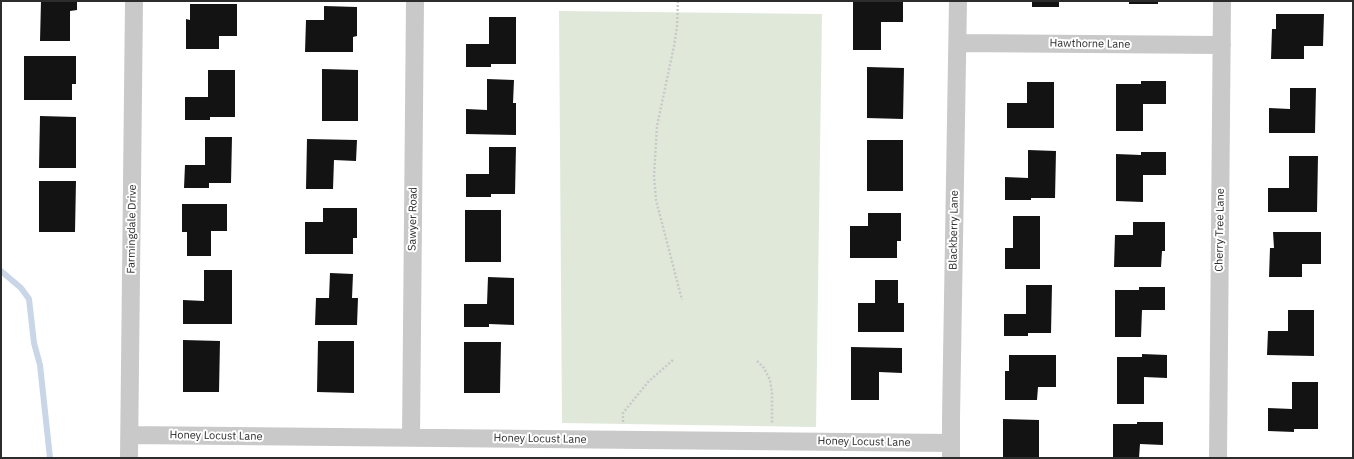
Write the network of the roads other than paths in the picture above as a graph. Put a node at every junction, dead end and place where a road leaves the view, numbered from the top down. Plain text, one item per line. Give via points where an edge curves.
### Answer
1 (134, 1) edge
2 (415, 1) edge
3 (958, 1) edge
4 (1222, 1) edge
5 (958, 43) junction
6 (1222, 45) junction
7 (130, 435) junction
8 (411, 438) junction
9 (951, 450) edge
10 (129, 458) edge
11 (1218, 458) edge

1 - 7 street, Farmingdale Drive
2 - 8 street, Sawyer Road
3 - 5 street, Blackberry Lane
4 - 6 street, Cherry Tree Lane
5 - 6 street, Hawthorne Lane
5 - 9 street, Blackberry Lane
6 - 11 street, Cherry Tree Lane
7 - 8 street, Honey Locust Lane
7 - 10 street, Farmingdale Drive
8 - 9 street, Honey Locust Lane via 771,441

